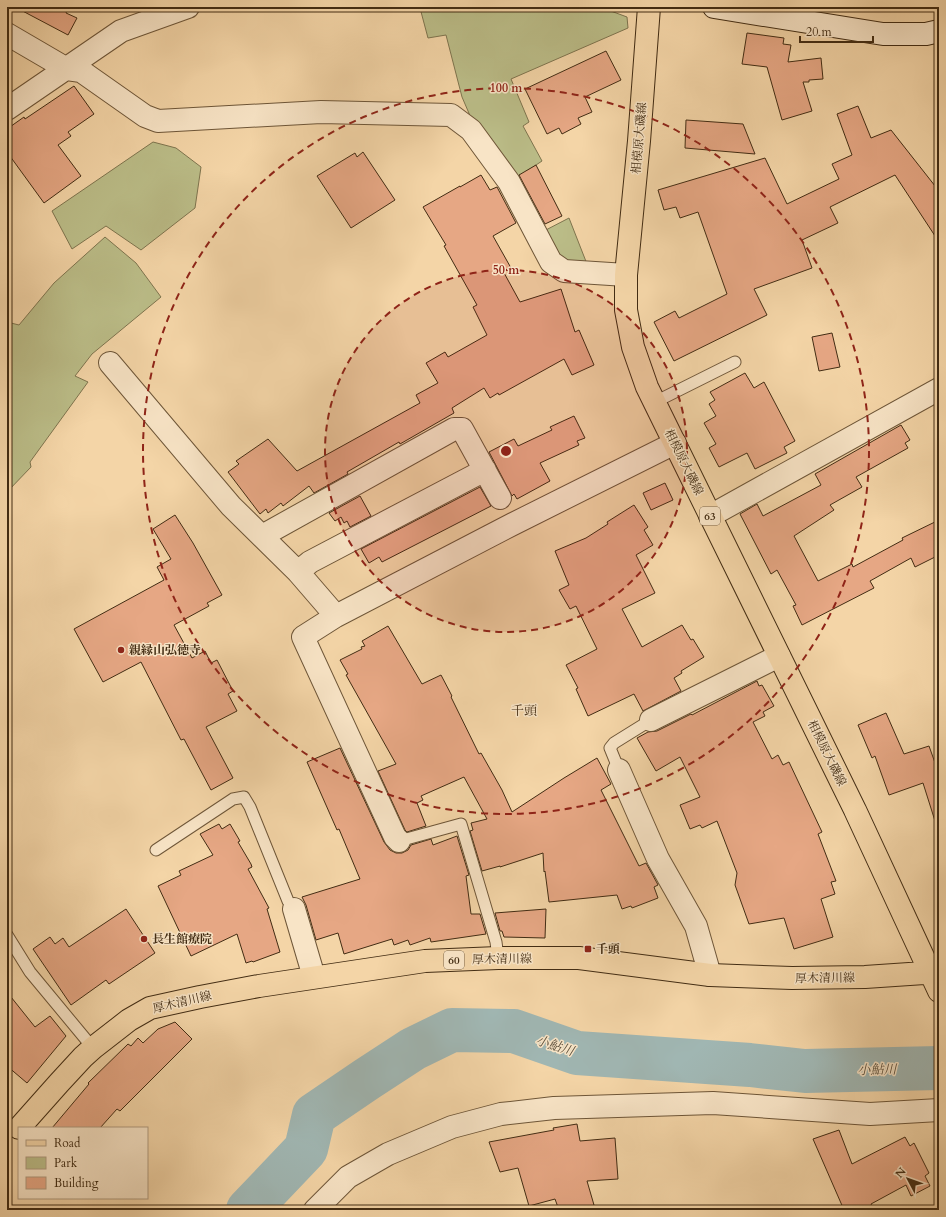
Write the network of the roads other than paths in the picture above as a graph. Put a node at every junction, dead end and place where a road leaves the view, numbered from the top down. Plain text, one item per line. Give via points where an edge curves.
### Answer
1 (188, 7) edge
2 (649, 7) edge
3 (714, 7) edge
4 (939, 31) edge
5 (7, 34) edge
6 (67, 69) junction
7 (7, 109) edge
8 (626, 274) junction
9 (735, 362) dead end
10 (110, 363) dead end
11 (939, 389) edge
12 (655, 402) junction
13 (675, 443) junction
14 (484, 470) junction
15 (500, 498) dead end
16 (710, 516) junction
17 (262, 536) junction
18 (298, 572) junction
19 (336, 616) junction
20 (779, 656) junction
21 (652, 720) joint
22 (619, 770) joint
23 (399, 842) joint
24 (156, 850) dead end
25 (294, 909) joint
26 (7, 936) edge
27 (498, 958) junction
28 (710, 975) junction
29 (314, 977) junction
30 (936, 978) edge
31 (93, 1048) junction
32 (939, 1110) edge
33 (20, 1127) edge
34 (18, 1129) edge
35 (7, 1142) edge
36 (315, 1210) edge

1 - 6 street via 121,31
2 - 8 main road, 相模原大磯線 / 63
3 - 4 street via 883,34 926,34
5 - 6 street
6 - 7 street
6 - 8 street via 81,72 145,116 158,122 321,112 451,115 471,130 509,182 551,262 564,271
8 - 12 main road, 相模原大磯線 / 63 via 626,310 633,347
9 - 12 lane
10 - 17 street via 231,506
11 - 16 street
12 - 13 main road, 相模原大磯線 / 63
13 - 16 main road, 相模原大磯線 / 63
13 - 19 street
14 - 15 street
14 - 17 street via 462,429 454,429
14 - 18 street via 310,562
16 - 20 main road, 相模原大磯線 / 63
17 - 18 street
18 - 19 street
19 - 23 street via 303,637
20 - 21 street
20 - 30 main road, 相模原大磯線 / 63
21 - 22 lane via 610,748
22 - 28 street via 626,797 696,926
23 - 27 lane via 461,824 496,942
24 - 25 lane via 233,799 244,797 288,901
25 - 29 street
26 - 31 lane via 30,972
27 - 28 main road, 厚木清川線 / 60 via 579,958
27 - 29 main road, 厚木清川線 / 60 via 424,961
28 - 30 main road, 厚木清川線 / 60
29 - 31 main road, 厚木清川線 / 60 via 150,1008 129,1020
31 - 33 main road, 厚木清川線 / 60
32 - 36 street via 870,1114 713,1103 554,1108 501,1114 452,1128 388,1154 348,1177
34 - 35 main road, 厚木清川線 / 60

